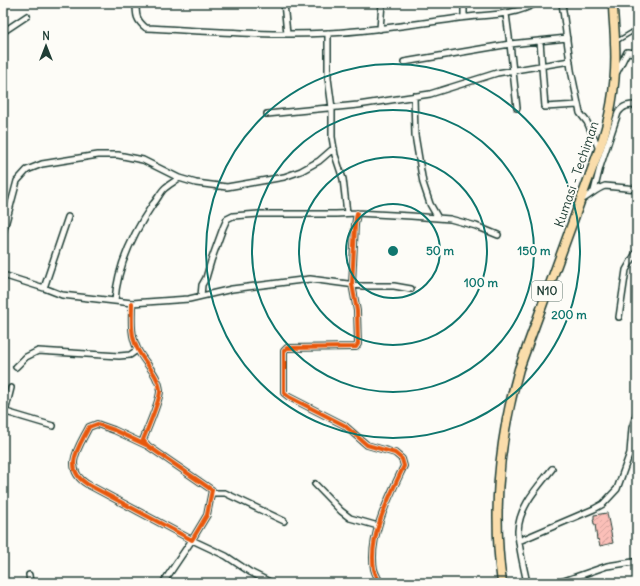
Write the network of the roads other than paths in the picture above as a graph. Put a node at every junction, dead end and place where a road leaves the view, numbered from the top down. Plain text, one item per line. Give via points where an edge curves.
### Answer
1 (136, 3) edge
2 (284, 3) edge
3 (382, 3) edge
4 (464, 3) edge
5 (536, 3) edge
6 (562, 3) edge
7 (613, 3) edge
8 (506, 14) junction
9 (27, 16) dead end
10 (464, 17) junction
11 (380, 29) junction
12 (637, 30) edge
13 (3, 32) edge
14 (328, 33) junction
15 (287, 34) junction
16 (567, 38) junction
17 (540, 41) junction
18 (615, 42) junction
19 (510, 44) junction
20 (637, 52) edge
21 (570, 61) junction
22 (404, 62) dead end
23 (542, 64) junction
24 (615, 65) junction
25 (512, 71) junction
26 (614, 76) junction
27 (414, 96) junction
28 (578, 105) junction
29 (637, 105) edge
30 (332, 108) junction
31 (517, 108) dead end
32 (267, 114) dead end
33 (334, 148) junction
34 (599, 150) junction
35 (179, 178) junction
36 (637, 189) edge
37 (594, 191) junction
38 (347, 213) junction
39 (357, 213) junction
40 (68, 217) dead end
41 (438, 218) junction
42 (572, 223) junction
43 (3, 233) edge
44 (498, 235) dead end
45 (637, 251) edge
46 (3, 275) edge
47 (352, 284) junction
48 (44, 288) junction
49 (410, 289) dead end
50 (201, 296) junction
51 (115, 301) junction
52 (132, 303) junction
53 (619, 317) dead end
54 (137, 350) junction
55 (16, 367) dead end
56 (11, 388) dead end
57 (6, 412) junction
58 (637, 412) edge
59 (3, 420) edge
60 (54, 426) dead end
61 (148, 446) junction
62 (552, 469) dead end
63 (315, 484) dead end
64 (212, 493) junction
65 (284, 521) dead end
66 (378, 526) junction
67 (192, 540) junction
68 (519, 541) junction
69 (634, 562) dead end
70 (29, 576) dead end
71 (30, 583) edge
72 (163, 583) edge
73 (272, 583) edge
74 (380, 583) edge
75 (502, 583) edge
76 (527, 583) edge
77 (558, 583) edge

1 - 15 street via 136,17 146,28
2 - 15 street
3 - 11 street
4 - 10 street
5 - 8 street
6 - 16 street
7 - 18 highway, Kumasi - Techiman / N10
8 - 10 street
8 - 19 street
9 - 13 street
10 - 11 street
11 - 14 street
12 - 18 lane
14 - 15 street
14 - 30 street via 328,78
16 - 17 street
16 - 21 street
17 - 19 street
17 - 23 street
18 - 24 highway, Kumasi - Techiman / N10
19 - 22 street
19 - 25 street
20 - 24 lane
20 - 26 street via 627,52
21 - 23 street
21 - 28 street
23 - 25 street
23 - 28 street via 545,107
24 - 26 highway, Kumasi - Techiman / N10
25 - 27 street via 497,73 441,92
25 - 31 street
26 - 34 highway, Kumasi - Techiman / N10 via 608,123
27 - 30 street
27 - 41 street via 415,135 422,183
28 - 34 street
29 - 37 street via 622,107 618,113
30 - 32 street
30 - 33 street
33 - 35 street via 319,161 284,177 226,187
33 - 38 street
34 - 42 highway, Kumasi - Techiman / N10
35 - 43 street via 143,160 118,155 98,155 42,164 27,170 17,181
35 - 51 street via 163,190 143,219 117,280
36 - 37 street via 605,186
37 - 42 street via 580,200
38 - 39 street
38 - 50 street via 247,214 227,219 202,285
39 - 41 street
39 - 47 street
40 - 48 street
41 - 44 street via 476,226
42 - 75 highway, Kumasi - Techiman / N10 via 520,369 507,416 500,458 498,492
45 - 53 street via 626,270
46 - 48 street
47 - 49 street
47 - 50 street via 310,279 232,289
47 - 66 street via 357,311 358,346 287,348 284,352 284,393 344,425 367,445 395,453 402,459 404,466
48 - 51 street via 62,295
50 - 52 street
51 - 52 street
52 - 54 street via 132,332
54 - 55 street via 130,355 119,356 38,351 26,357
54 - 61 street via 160,388 143,440
56 - 57 street
57 - 59 street
57 - 60 street
58 - 68 street via 632,428 631,449 617,489 603,504
61 - 64 street via 210,488
61 - 67 street via 97,424 89,427 73,460 74,471 80,480
62 - 68 street via 524,508 519,525
63 - 66 street via 350,518
64 - 65 street via 225,493
64 - 67 street via 207,516
66 - 74 street via 374,563
67 - 72 street
67 - 73 street via 226,556
68 - 76 street
69 - 77 street via 607,566
70 - 71 street

